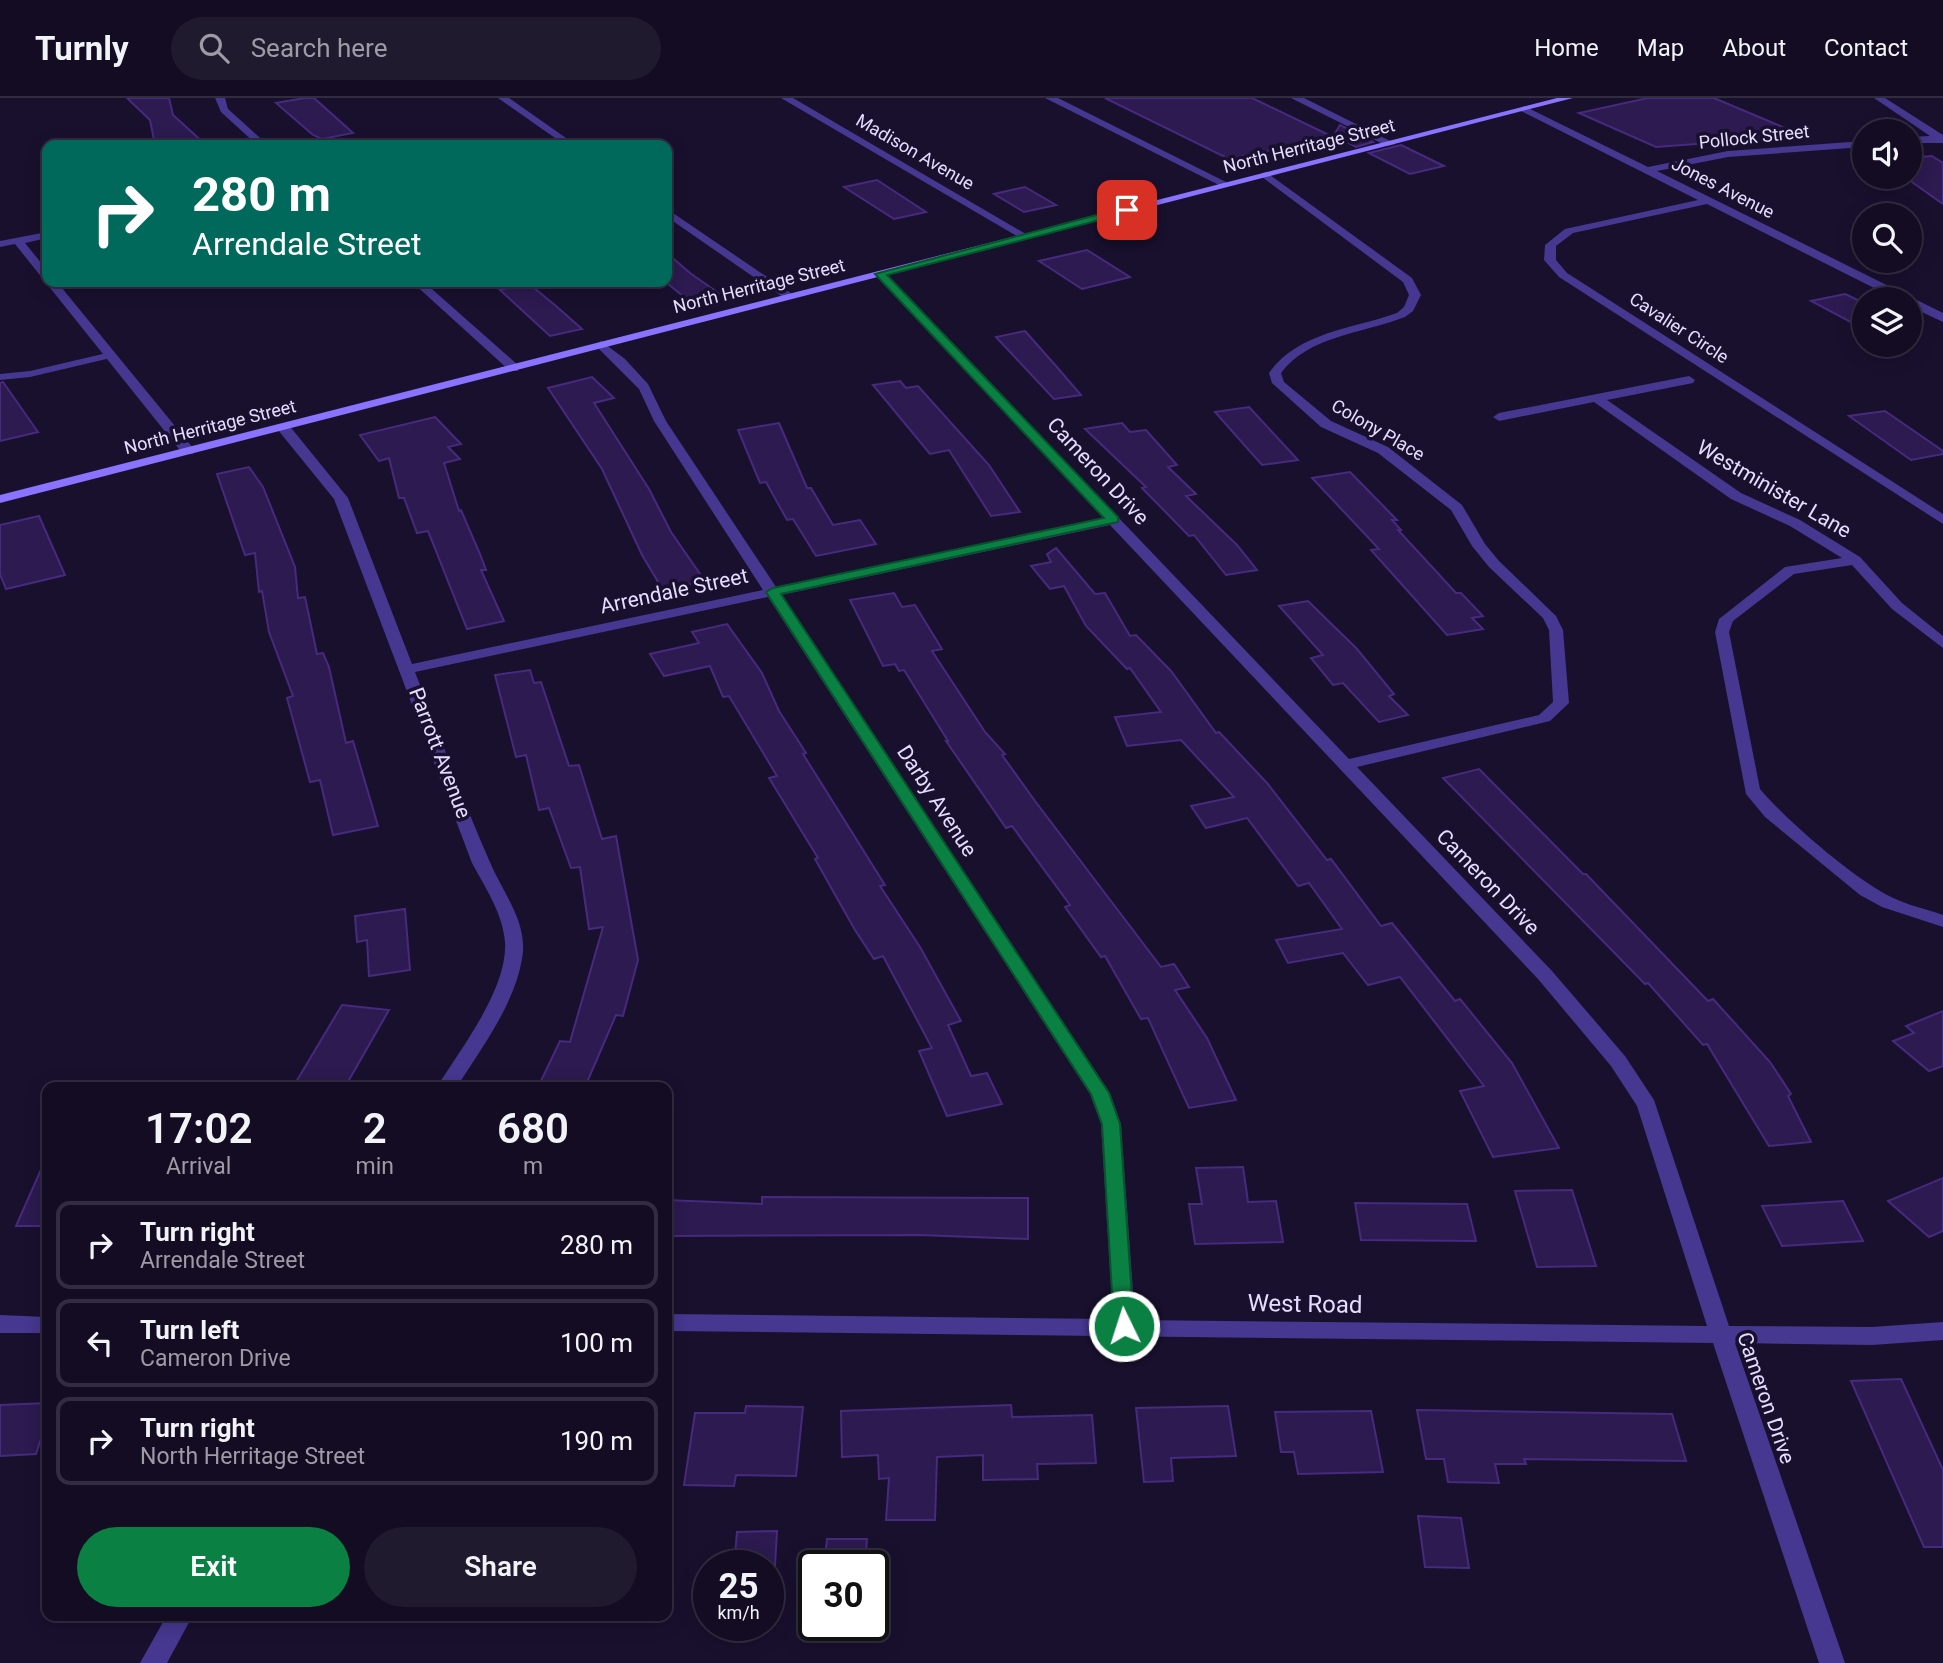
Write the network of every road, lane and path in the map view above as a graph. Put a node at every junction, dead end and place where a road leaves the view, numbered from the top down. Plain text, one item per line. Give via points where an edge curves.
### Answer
1 (220, 98) edge
2 (503, 98) edge
3 (786, 98) edge
4 (1050, 98) edge
5 (1296, 98) edge
6 (1568, 98) edge
7 (1879, 98) edge
8 (1524, 109) junction
9 (1942, 139) edge
10 (257, 140) edge
11 (564, 140) edge
12 (1922, 140) edge
13 (1391, 144) junction
14 (1852, 145) edge
15 (1649, 170) junction
16 (1266, 175) junction
17 (1227, 185) junction
18 (1707, 201) junction
19 (672, 215) edge
20 (42, 235) edge
21 (1026, 237) junction
22 (18, 241) junction
23 (0, 244) edge
24 (42, 271) edge
25 (880, 274) junction
26 (55, 287) edge
27 (424, 287) edge
28 (1881, 287) edge
29 (788, 296) junction
30 (1922, 308) edge
31 (1943, 318) edge
32 (601, 345) junction
33 (111, 355) junction
34 (514, 368) junction
35 (0, 377) edge
36 (1689, 380) dead end
37 (1596, 398) junction
38 (1499, 417) dead end
39 (283, 427) junction
40 (188, 451) junction
41 (0, 499) edge
42 (1113, 520) junction
43 (1943, 520) edge
44 (1854, 560) junction
45 (773, 592) junction
46 (1943, 643) edge
47 (408, 668) junction
48 (1345, 765) junction
49 (1943, 921) edge
50 (450, 1082) edge
51 (672, 1323) edge
52 (0, 1324) edge
53 (42, 1325) edge
54 (1124, 1326) junction
55 (1943, 1331) edge
56 (1720, 1332) junction
57 (178, 1621) edge
58 (153, 1663) edge
59 (1832, 1663) edge

1 - 10 street via 224,110
2 - 11 street
3 - 21 street, Madison Avenue
4 - 17 street
5 - 13 street
6 - 8 street, North Herritage Street
7 - 9 street
8 - 13 street, North Herritage Street
8 - 15 street, Jones Avenue
9 - 12 street
13 - 16 street, North Herritage Street
14 - 15 street, Pollock Street via 1728,154
15 - 18 street, Jones Avenue
16 - 17 street, North Herritage Street
16 - 48 street, Colony Place via 1408,280 1415,295 1401,315 1294,352 1278,366 1278,383 1326,424 1382,450 1442,492 1479,546 1540,605 1556,630 1561,703 1544,718
17 - 21 street, North Herritage Street
18 - 28 street, Jones Avenue
18 - 43 street, Cavalier Circle via 1569,231 1551,245 1550,260 1563,275
19 - 29 street
20 - 22 street
21 - 25 street, North Herritage Street
22 - 23 street
22 - 24 street
25 - 29 street, North Herritage Street
25 - 42 street, Cameron Drive
26 - 33 street
27 - 34 street
29 - 32 street, North Herritage Street
30 - 31 street, Jones Avenue
32 - 34 street, North Herritage Street
32 - 45 street, Darby Avenue via 645,385 660,421
33 - 35 lane
33 - 40 street
34 - 39 street, North Herritage Street
36 - 37 street
37 - 38 street
37 - 44 street, Westminister Lane via 1736,496 1795,523
39 - 40 street, North Herritage Street
39 - 47 street, Parrott Avenue via 341,498
40 - 41 street, North Herritage Street
42 - 45 street, Arrendale Street
42 - 48 street, Cameron Drive
44 - 46 street via 1897,606
44 - 49 street, Westminister Lane via 1790,570 1726,620 1722,632 1752,790 1771,813 1866,891
45 - 47 street, Arrendale Street
45 - 54 street, Darby Avenue via 1100,1093 1111,1124
47 - 50 street, Parrott Avenue via 481,863 506,912 514,944 504,985
48 - 56 street, Cameron Drive via 1618,1061 1647,1105
51 - 54 street, West Road
52 - 53 street
54 - 56 street, West Road
55 - 56 street, West Road via 1872,1336
56 - 59 street, Cameron Drive
57 - 58 street

